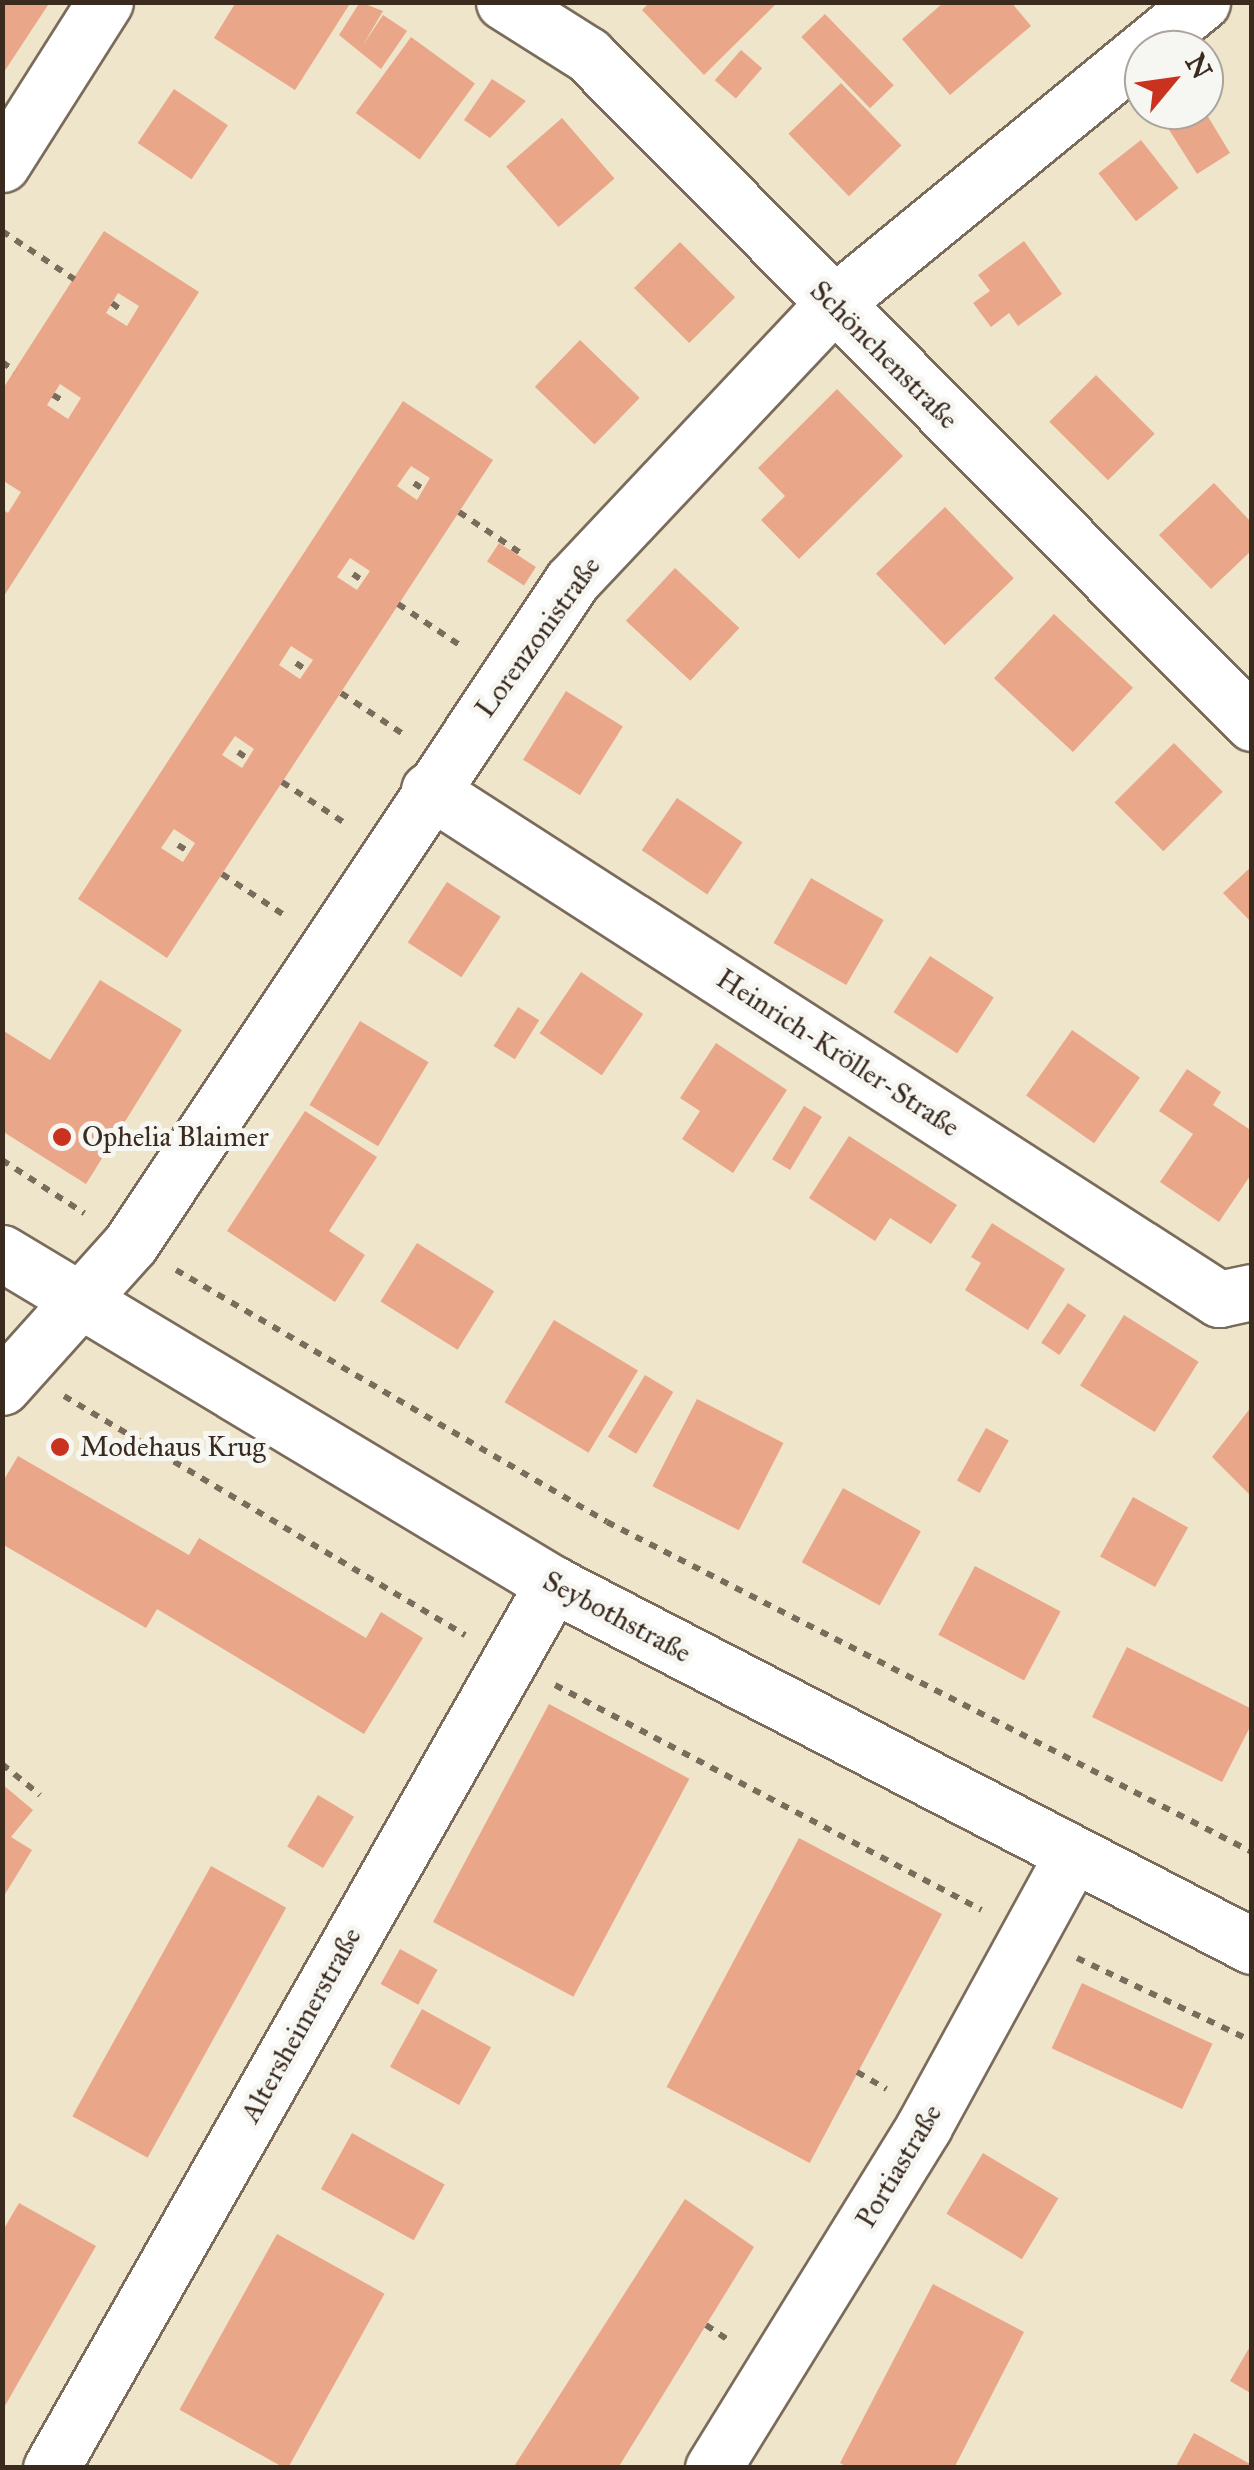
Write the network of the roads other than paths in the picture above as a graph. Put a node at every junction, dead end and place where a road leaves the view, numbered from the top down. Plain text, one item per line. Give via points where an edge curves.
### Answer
1 (105, 2) edge
2 (504, 2) edge
3 (1202, 2) edge
4 (2, 164) edge
5 (833, 304) junction
6 (1252, 723) edge
7 (438, 777) junction
8 (2, 1253) edge
9 (1252, 1292) edge
10 (77, 1300) junction
11 (9, 1377) edge
12 (552, 1584) junction
13 (1071, 1856) junction
14 (1252, 1946) edge
15 (51, 2468) edge
16 (714, 2468) edge

1 - 4 street
2 - 5 street, Schönchenstraße via 588,55
3 - 5 street, Lorenzonistraße
5 - 6 street, Schönchenstraße
5 - 7 street, Lorenzonistraße via 569,585
7 - 9 street, Heinrich-Kröller-Straße via 1219,1299
7 - 10 street, Lorenzonistraße via 130,1243
8 - 10 street, Seybothstraße
10 - 11 street, Lorenzonistraße
10 - 12 street, Seybothstraße
12 - 13 street, Seybothstraße
12 - 15 street, Altersheimerstraße
13 - 14 street, Seybothstraße
13 - 16 street, Portiastraße via 924,2126

